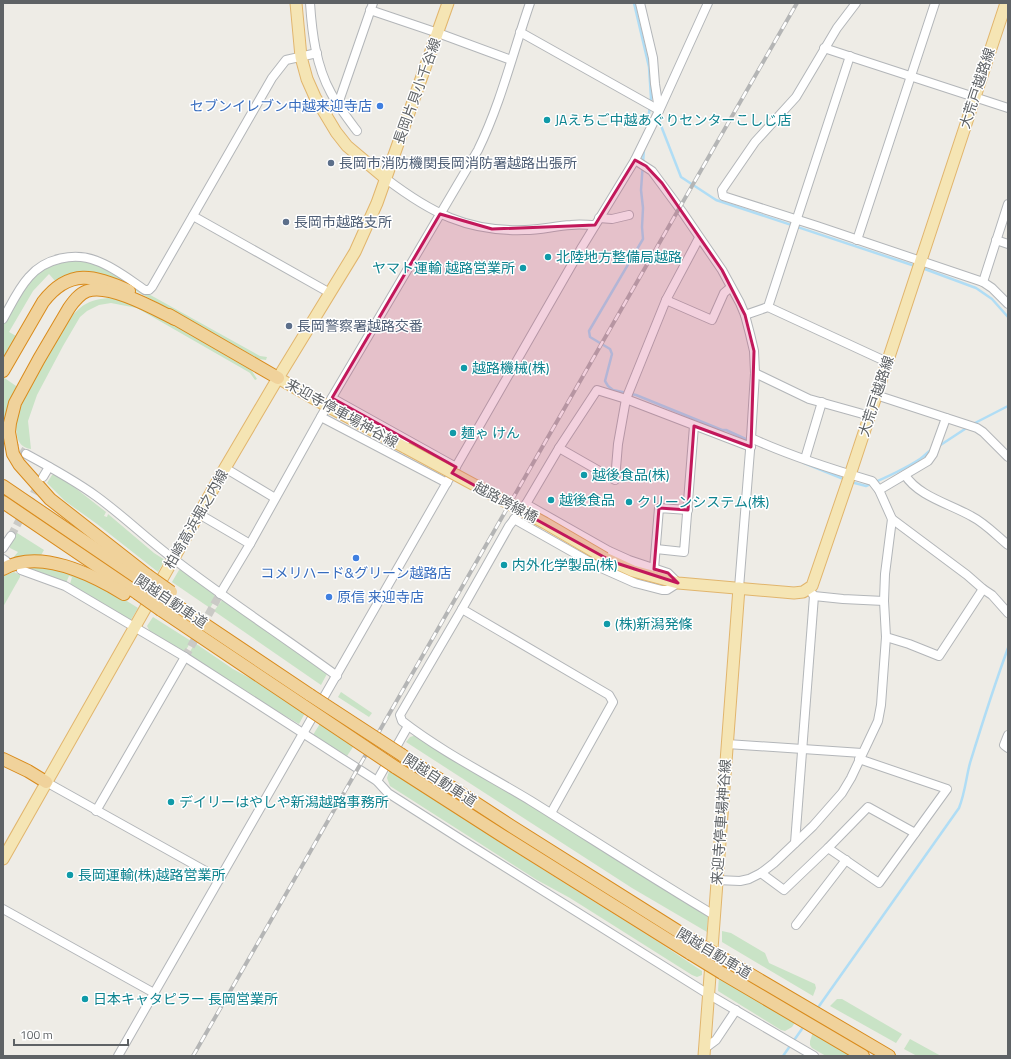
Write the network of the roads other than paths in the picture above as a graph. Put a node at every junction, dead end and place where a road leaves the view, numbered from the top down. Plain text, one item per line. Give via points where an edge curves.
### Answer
1 (296, 3) edge
2 (310, 3) edge
3 (448, 3) edge
4 (530, 3) edge
5 (640, 3) edge
6 (708, 3) edge
7 (856, 3) edge
8 (935, 3) edge
9 (1006, 3) edge
10 (371, 6) edge
11 (438, 32) junction
12 (520, 32) junction
13 (824, 48) junction
14 (317, 53) junction
15 (850, 56) junction
16 (301, 57) junction
17 (511, 60) junction
18 (912, 76) junction
19 (974, 97) junction
20 (338, 104) junction
21 (1008, 108) edge
22 (659, 111) junction
23 (357, 131) dead end
24 (635, 160) junction
25 (386, 178) junction
26 (1008, 204) edge
27 (440, 214) junction
28 (629, 215) dead end
29 (193, 216) junction
30 (599, 218) junction
31 (797, 220) junction
32 (595, 225) junction
33 (699, 238) junction
34 (857, 240) junction
35 (996, 240) junction
36 (1008, 244) edge
37 (920, 261) junction
38 (983, 282) junction
39 (731, 287) junction
40 (330, 293) junction
41 (666, 300) junction
42 (1008, 304) edge
43 (768, 307) junction
44 (745, 315) junction
45 (175, 318) junction
46 (3, 319) edge
47 (887, 362) junction
48 (3, 371) edge
49 (755, 373) junction
50 (278, 378) junction
51 (876, 395) junction
52 (626, 400) junction
53 (329, 402) junction
54 (822, 402) junction
55 (870, 416) junction
56 (321, 417) junction
57 (946, 418) junction
58 (694, 426) junction
59 (752, 438) junction
60 (751, 447) junction
61 (406, 448) joint
62 (559, 448) junction
63 (26, 454) tunnel mouth
64 (1008, 457) edge
65 (805, 459) junction
66 (49, 467) junction
67 (456, 467) junction
68 (225, 468) junction
69 (850, 475) junction
70 (905, 475) junction
71 (43, 477) tunnel mouth
72 (447, 482) junction
73 (3, 486) edge
74 (879, 490) junction
75 (275, 498) junction
76 (3, 502) edge
77 (526, 504) junction
78 (688, 510) junction
79 (199, 514) junction
80 (514, 519) junction
81 (892, 519) junction
82 (11, 536) tunnel mouth
83 (250, 544) junction
84 (1008, 545) edge
85 (3, 548) edge
86 (656, 549) junction
87 (174, 560) junction
88 (4, 563) edge
89 (654, 569) junction
90 (21, 570) dead end
91 (145, 579) junction
92 (678, 583) junction
93 (739, 588) junction
94 (983, 589) junction
95 (811, 592) junction
96 (220, 594) junction
97 (135, 597) junction
98 (884, 600) junction
99 (462, 609) junction
100 (1008, 613) edge
101 (134, 627) junction
102 (886, 637) junction
103 (185, 657) junction
104 (337, 676) junction
105 (408, 726) junction
106 (303, 734) junction
107 (1008, 735) edge
108 (728, 744) junction
109 (1008, 748) edge
110 (802, 749) junction
111 (860, 756) junction
112 (3, 759) edge
113 (377, 781) junction
114 (46, 782) junction
115 (96, 811) junction
116 (550, 813) junction
117 (915, 833) junction
118 (795, 842) junction
119 (828, 848) junction
120 (3, 858) edge
121 (846, 860) junction
122 (761, 873) junction
123 (220, 879) junction
124 (717, 880) junction
125 (3, 909) edge
126 (714, 915) junction
127 (796, 925) dead end
128 (154, 993) junction
129 (708, 994) junction
130 (736, 1010) junction
131 (704, 1052) edge
132 (118, 1056) edge
133 (814, 1056) edge
134 (863, 1056) edge
135 (889, 1056) edge

1 - 16 main road
2 - 14 street
3 - 11 main road, 長岡片貝小千谷線
4 - 12 street
5 - 22 street via 653,58
6 - 22 street
7 - 13 street
8 - 18 street
9 - 19 main road, 大荒戸越路線
10 - 11 street
10 - 20 street
11 - 17 street
11 - 25 main road, 長岡片貝小千谷線
12 - 17 street
12 - 22 street
13 - 15 street
13 - 31 street via 796,97 755,142 722,190 723,196 727,198
14 - 16 street
14 - 20 street via 322,73
15 - 18 street
15 - 31 street
16 - 25 main road via 315,97 336,132 353,151
16 - 29 street via 286,60 272,78
17 - 27 street via 485,135
18 - 19 street
18 - 34 street
19 - 21 street
19 - 37 main road, 大荒戸越路線
20 - 23 street
22 - 24 street
24 - 30 street
24 - 33 street via 652,170
25 - 27 street
25 - 40 main road, 柏崎高浜堀之内線 via 363,234
26 - 35 street
27 - 32 street via 492,230
27 - 53 street
28 - 30 street via 612,219
29 - 40 street
29 - 46 street via 149,290 97,260 66,258 48,262 35,270
30 - 32 street
31 - 34 street
31 - 43 street
32 - 67 street
33 - 39 street
33 - 41 street
34 - 37 street
35 - 36 street
35 - 38 street
37 - 38 street
37 - 47 main road, 大荒戸越路線
38 - 42 street
39 - 41 street via 724,293 712,320
39 - 44 street
40 - 50 main road, 柏崎高浜堀之内線
41 - 52 street
43 - 44 street
43 - 47 street
44 - 49 street via 754,351
45 - 48 highway via 107,281 84,278 67,281 43,302
45 - 50 highway
45 - 91 highway via 121,294 97,290 81,294 74,300 39,359 15,404 10,423 13,454 27,475 50,499
47 - 51 main road, 大荒戸越路線
49 - 54 street via 809,399
49 - 59 street
50 - 53 main road, 来迎寺停車場神谷線
50 - 68 main road, 柏崎高浜堀之内線
51 - 55 main road, 大荒戸越路線
51 - 57 street
52 - 58 street
52 - 62 street via 596,390
52 - 62 street via 615,480
53 - 56 street
53 - 61 main road, 来迎寺停車場神谷線
53 - 67 street
54 - 55 street
54 - 65 street
55 - 69 main road, 大荒戸越路線
56 - 72 street
56 - 75 street
57 - 64 street via 984,432
57 - 70 street via 928,461
58 - 60 street
58 - 78 street
59 - 60 street
59 - 65 street
60 - 93 street
61 - 92 main road, 越路跨線橋, bridge via 545,522 605,558 633,571
62 - 77 street
63 - 66 street
65 - 69 street
66 - 71 street
66 - 87 street via 96,496
67 - 72 street
68 - 75 street
68 - 79 main road, 柏崎高浜堀之内線
69 - 74 street via 872,481
69 - 95 main road, 大荒戸越路線
70 - 74 street
70 - 84 street via 914,486 987,526
72 - 104 street
73 - 91 highway, 関越自動車道
74 - 81 street
75 - 83 street
76 - 97 highway, 関越自動車道
77 - 80 street
77 - 89 street via 609,551
78 - 86 street via 659,508
78 - 86 street via 684,552
79 - 83 street
79 - 87 main road, 柏崎高浜堀之内線
80 - 92 street via 599,567 635,583 667,590
80 - 99 street
81 - 94 street
81 - 98 street
82 - 85 street
83 - 96 street
86 - 89 street
87 - 96 street
87 - 101 main road, 柏崎高浜堀之内線
88 - 97 highway via 32,561 57,564
89 - 92 street via 668,573
90 - 101 street via 65,586
91 - 135 highway, 関越自動車道, bridge via 310,695 518,830 696,942
92 - 93 main road
93 - 95 main road
93 - 108 main road, 来迎寺停車場神谷線
94 - 100 street
94 - 102 street via 939,656
95 - 98 street via 843,599
95 - 110 street
96 - 104 street
97 - 134 highway, 関越自動車道, bridge via 501,836 722,973
98 - 102 street
99 - 105 street via 400,715
99 - 116 street via 609,694 613,702
101 - 103 street
101 - 114 main road, 柏崎高浜堀之内線
102 - 111 street via 880,713
103 - 106 street
103 - 115 street
104 - 106 street
105 - 113 street
105 - 116 street
106 - 113 street
106 - 123 street
107 - 109 street via 1004,745
108 - 110 street
108 - 124 main road, 来迎寺停車場神谷線
110 - 111 street
110 - 118 street
111 - 117 street via 947,789
111 - 118 street via 842,793
112 - 114 highway
113 - 129 street via 388,793 464,842
114 - 115 street
114 - 120 main road, 柏崎高浜堀之内線
115 - 123 street
116 - 126 street
117 - 119 street via 868,807
117 - 121 street via 879,883
118 - 122 street
119 - 121 street
119 - 122 street via 784,890
121 - 127 street
122 - 124 street via 740,881
123 - 128 street
124 - 126 main road, 来迎寺停車場神谷線
125 - 128 street
126 - 129 main road, 来迎寺停車場神谷線
128 - 132 street
129 - 130 street
129 - 131 main road, 来迎寺停車場神谷線
130 - 131 street via 716,1040
130 - 133 street

